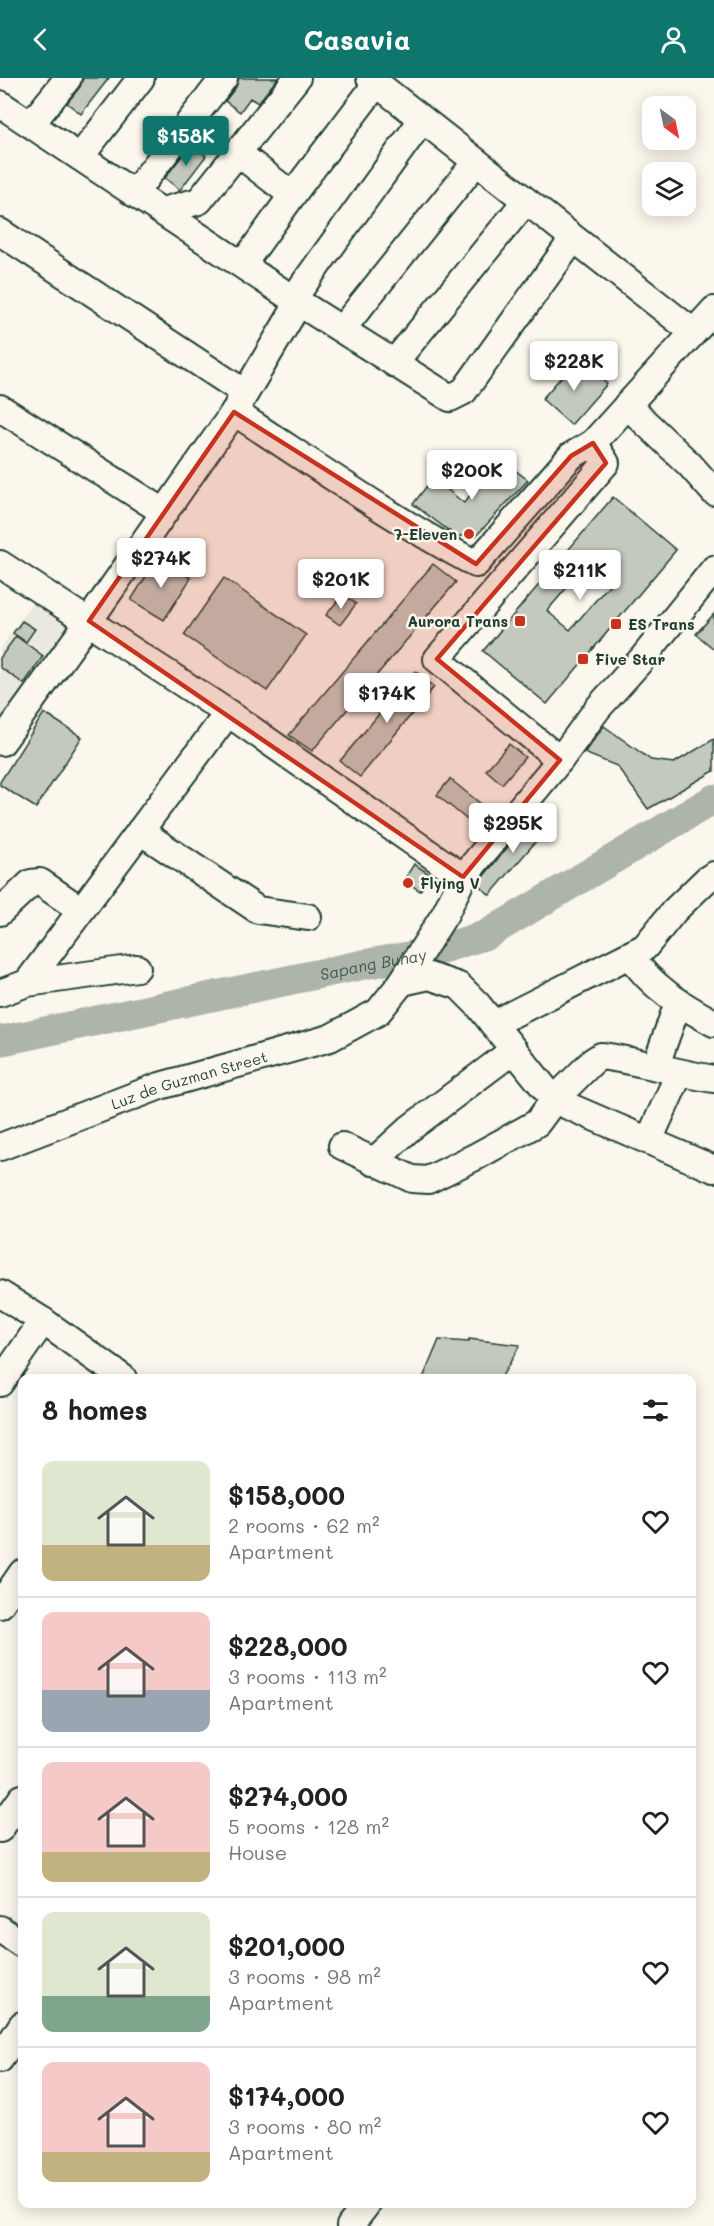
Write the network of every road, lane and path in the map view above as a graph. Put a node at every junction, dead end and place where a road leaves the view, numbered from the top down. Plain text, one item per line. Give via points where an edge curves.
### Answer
1 (68, 78) edge
2 (141, 78) edge
3 (224, 78) edge
4 (297, 78) edge
5 (373, 81) edge
6 (0, 104) edge
7 (422, 120) junction
8 (31, 124) junction
9 (238, 153) junction
10 (80, 157) junction
11 (476, 162) junction
12 (134, 192) junction
13 (292, 195) junction
14 (525, 202) junction
15 (162, 211) junction
16 (0, 232) edge
17 (573, 239) junction
18 (243, 264) junction
19 (293, 299) junction
20 (714, 310) edge
21 (342, 329) junction
22 (693, 332) junction
23 (394, 363) junction
24 (240, 403) junction
25 (627, 405) junction
26 (0, 408) edge
27 (593, 443) junction
28 (714, 492) edge
29 (164, 512) junction
30 (0, 564) edge
31 (714, 569) edge
32 (89, 621) junction
33 (228, 713) junction
34 (0, 741) edge
35 (560, 760) junction
36 (140, 831) junction
37 (714, 875) edge
38 (463, 877) junction
39 (81, 910) junction
40 (0, 912) edge
41 (308, 917) dead end
42 (630, 955) junction
43 (137, 968) dead end
44 (406, 975) junction
45 (27, 982) junction
46 (0, 993) edge
47 (678, 1003) junction
48 (714, 1023) edge
49 (493, 1024) junction
50 (514, 1050) junction
51 (667, 1070) junction
52 (714, 1079) edge
53 (554, 1100) junction
54 (649, 1140) junction
55 (342, 1146) dead end
56 (0, 1147) edge
57 (373, 1162) junction
58 (714, 1168) edge
59 (0, 1294) edge
60 (44, 1321) junction
61 (117, 1374) edge
62 (0, 1383) edge
63 (18, 1579) edge
64 (0, 1605) edge
65 (13, 1801) edge
66 (0, 1829) edge
67 (0, 1929) edge
68 (18, 1941) edge
69 (18, 2031) edge
70 (0, 2059) edge
71 (364, 2208) edge
72 (350, 2226) edge

1 - 8 street
2 - 10 street
3 - 12 street
4 - 9 street
5 - 7 street
5 - 13 street
6 - 8 street
7 - 11 street
7 - 19 street
8 - 10 street
9 - 13 street
9 - 15 street via 199,201
10 - 12 street
11 - 14 street
11 - 21 street
12 - 15 street
13 - 18 street
14 - 17 street
14 - 23 street
15 - 18 street
16 - 24 street
17 - 22 street
17 - 23 street via 464,391 450,398
18 - 19 street
19 - 21 street
19 - 24 street via 296,309
20 - 22 street
21 - 23 street
22 - 25 street
24 - 27 street via 427,536 476,564 571,456
24 - 29 street
25 - 27 street
25 - 28 street
26 - 29 street
27 - 35 street via 606,463 437,659
29 - 32 street
30 - 32 street
31 - 35 street via 598,708
32 - 33 street
32 - 34 street
33 - 36 street
33 - 38 street
35 - 38 street
36 - 39 street
36 - 41 street via 258,910
37 - 42 street via 674,911 645,947
38 - 44 street via 445,914
39 - 40 street via 40,882 31,883
39 - 45 street
42 - 47 street via 642,972
42 - 49 street
43 - 45 street
44 - 49 street via 429,976 459,986
44 - 56 street, Luz de Guzman Street via 378,1012 330,1038 160,1086
45 - 46 street
47 - 48 street
47 - 51 street
49 - 50 street
50 - 53 street
50 - 57 street via 409,1129
51 - 52 street
51 - 53 street via 601,1056
51 - 54 street
53 - 54 street
53 - 57 street via 537,1123 428,1180 412,1179
54 - 58 street
55 - 57 street
59 - 60 street
60 - 61 street
60 - 62 street
63 - 64 street
65 - 66 street
67 - 68 street
69 - 70 street
71 - 72 street

